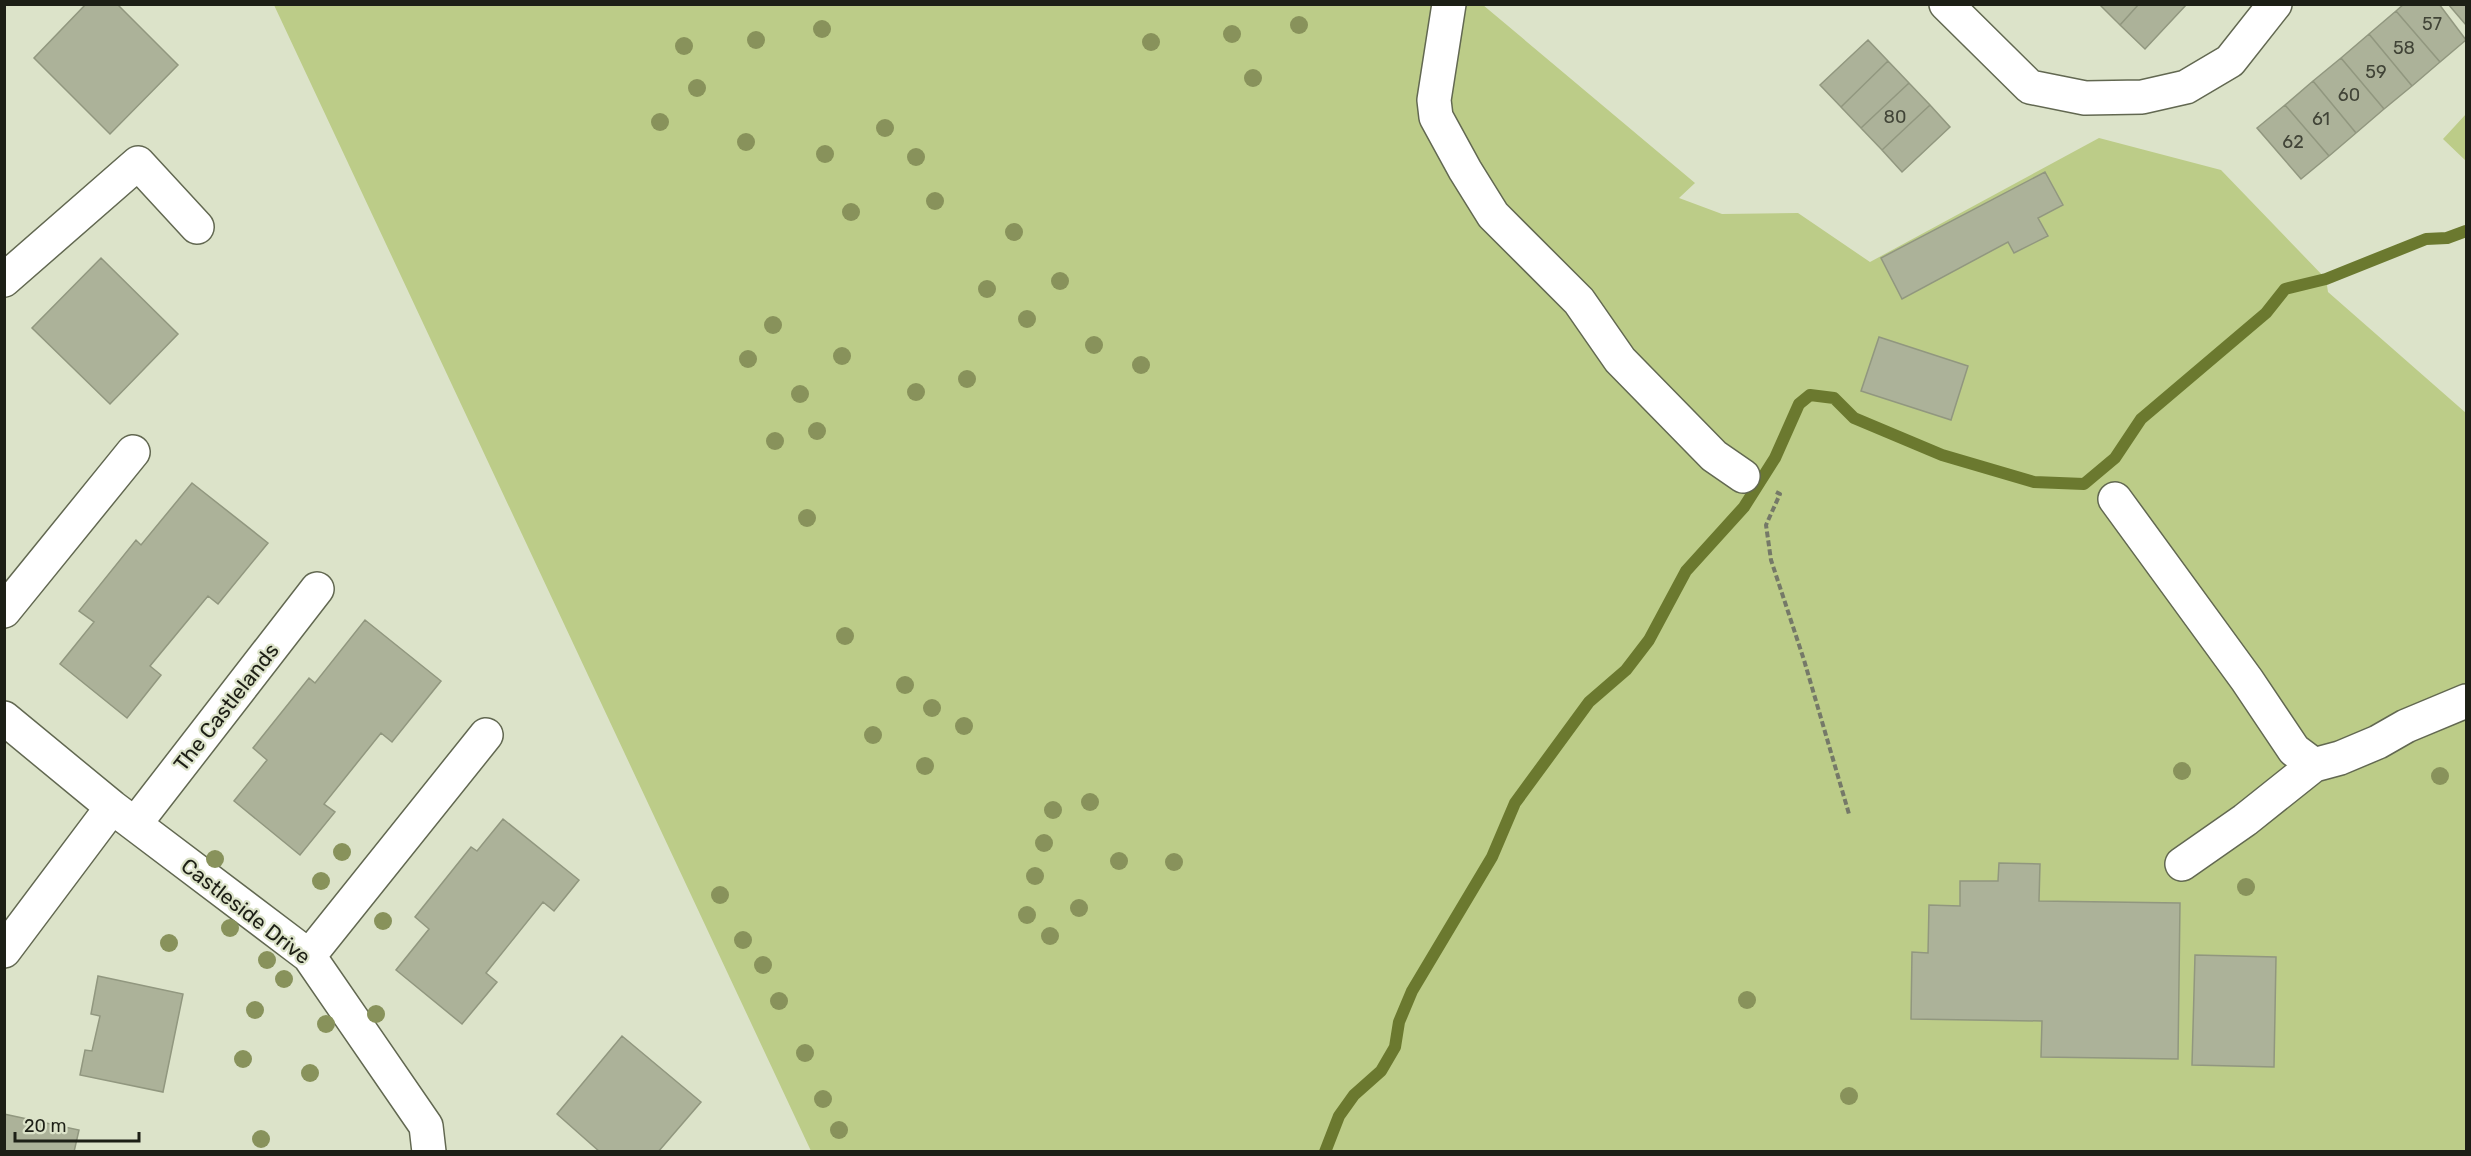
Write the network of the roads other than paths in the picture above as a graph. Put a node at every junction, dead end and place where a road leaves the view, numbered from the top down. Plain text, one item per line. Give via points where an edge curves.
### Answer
1 (1449, 4) edge
2 (1946, 4) edge
3 (2275, 4) edge
4 (197, 227) dead end
5 (4, 280) edge
6 (133, 452) dead end
7 (1756, 482) road end
8 (2115, 499) dead end
9 (317, 589) dead end
10 (4, 611) edge
11 (2466, 701) edge
12 (4, 718) edge
13 (486, 735) dead end
14 (2314, 765) junction
15 (124, 816) junction
16 (2182, 864) dead end
17 (4, 951) edge
18 (309, 956) junction
19 (429, 1152) edge

1 - 7 street via 1434,100 1436,117 1465,170 1494,215 1579,301 1620,360 1714,456
2 - 3 street via 2030,87 2085,98 2142,97 2186,87 2230,61
4 - 5 street via 138,162
6 - 10 street
8 - 14 street via 2294,750
9 - 15 street, The Castlelands
11 - 14 street via 2368,746
12 - 15 street, Castleside Drive
13 - 18 street
14 - 16 street
15 - 17 street, The Castlelands
15 - 18 street, Castleside Drive
18 - 19 street, Castleside Drive via 426,1126

